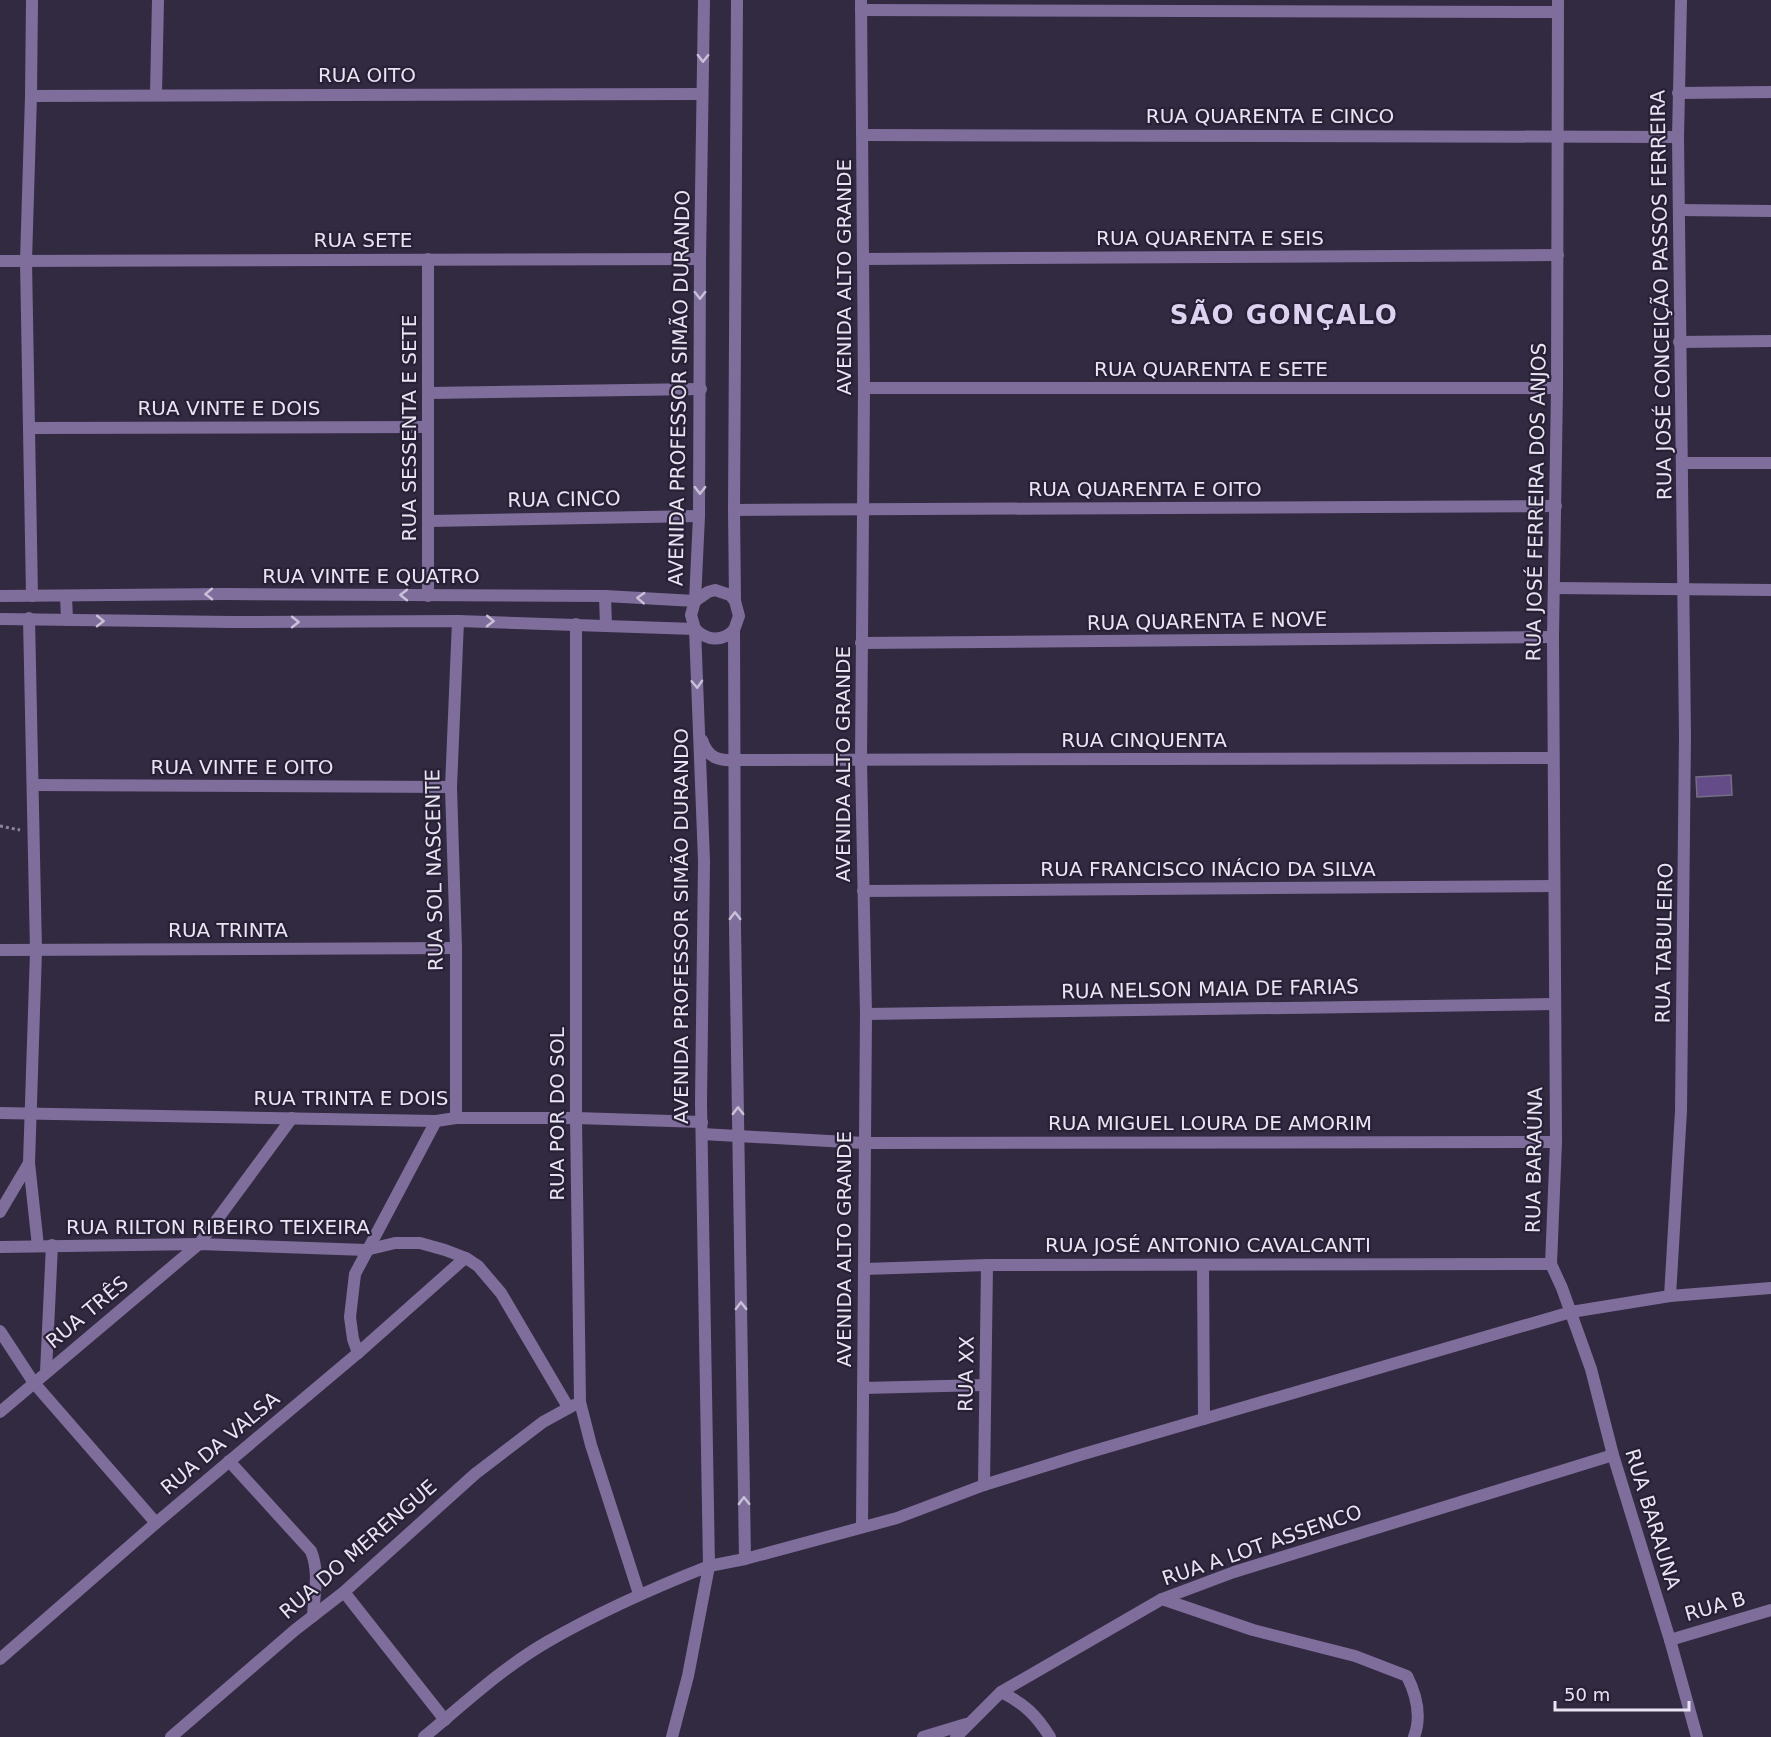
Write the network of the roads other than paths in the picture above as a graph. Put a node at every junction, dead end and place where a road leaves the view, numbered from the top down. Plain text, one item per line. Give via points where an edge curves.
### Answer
1 (32, 0) edge
2 (158, 0) edge
3 (704, 0) edge
4 (737, 0) edge
5 (1681, 0) edge
6 (861, 5) edge
7 (1558, 6) edge
8 (1771, 92) edge
9 (1678, 93) junction
10 (156, 94) junction
11 (702, 94) junction
12 (32, 96) junction
13 (863, 135) junction
14 (1557, 136) junction
15 (1678, 137) junction
16 (1680, 210) junction
17 (1771, 211) edge
18 (1558, 255) junction
19 (700, 259) junction
20 (864, 259) junction
21 (428, 260) junction
22 (0, 261) edge
23 (26, 261) junction
24 (1771, 341) edge
25 (1679, 342) junction
26 (701, 388) junction
27 (864, 388) junction
28 (1557, 388) junction
29 (429, 393) junction
30 (427, 427) junction
31 (30, 428) junction
32 (1682, 463) junction
33 (1771, 463) edge
34 (1556, 506) junction
35 (734, 510) junction
36 (863, 510) junction
37 (699, 516) junction
38 (429, 521) junction
39 (1554, 588) junction
40 (1684, 590) junction
41 (1771, 590) edge
42 (0, 596) edge
43 (32, 596) junction
44 (66, 596) junction
45 (428, 596) junction
46 (605, 596) junction
47 (695, 601) junction
48 (735, 601) junction
49 (29, 618) junction
50 (0, 619) edge
51 (67, 620) junction
52 (458, 621) junction
53 (576, 624) junction
54 (606, 626) junction
55 (695, 629) junction
56 (734, 630) junction
57 (1553, 637) junction
58 (861, 643) junction
59 (699, 727) junction
60 (1553, 758) junction
61 (736, 760) junction
62 (861, 760) junction
63 (33, 785) junction
64 (451, 787) junction
65 (1553, 886) junction
66 (863, 891) junction
67 (456, 948) junction
68 (0, 950) edge
69 (36, 951) junction
70 (1554, 1004) junction
71 (866, 1014) junction
72 (0, 1113) edge
73 (32, 1114) junction
74 (292, 1118) junction
75 (456, 1118) junction
76 (576, 1118) junction
77 (436, 1120) junction
78 (702, 1128) junction
79 (738, 1137) junction
80 (1556, 1142) junction
81 (864, 1143) junction
82 (29, 1163) junction
83 (0, 1212) edge
84 (199, 1244) junction
85 (52, 1245) junction
86 (38, 1246) junction
87 (0, 1247) edge
88 (366, 1250) junction
89 (465, 1258) junction
90 (1551, 1264) junction
91 (987, 1265) junction
92 (1203, 1265) junction
93 (864, 1269) junction
94 (1771, 1288) edge
95 (1670, 1296) junction
96 (1571, 1312) junction
97 (0, 1330) edge
98 (358, 1353) junction
99 (46, 1372) junction
100 (34, 1383) junction
101 (985, 1384) junction
102 (863, 1388) junction
103 (580, 1402) junction
104 (568, 1407) junction
105 (0, 1412) edge
106 (1204, 1419) junction
107 (1613, 1455) junction
108 (229, 1461) junction
109 (984, 1485) junction
110 (156, 1523) junction
111 (862, 1527) junction
112 (745, 1559) junction
113 (709, 1566) junction
114 (344, 1592) junction
115 (639, 1594) junction
116 (1162, 1599) junction
117 (1771, 1610) edge
118 (313, 1616) junction
119 (1670, 1640) junction
120 (0, 1659) edge
121 (1001, 1692) junction
122 (445, 1720) junction
123 (970, 1723) junction
124 (171, 1737) edge
125 (424, 1737) edge
126 (672, 1737) edge
127 (922, 1737) edge
128 (956, 1737) edge
129 (1050, 1737) edge
130 (1414, 1737) edge
131 (1697, 1737) edge

1 - 12 street
2 - 10 street
3 -> 11 street, AVENIDA PROFESSOR SIMÃO DURANDO
4 - 35 street
5 - 9 street, RUA JOSÉ CONCEIÇÃO PASSOS FERREIRA
6 - 7 street
6 - 13 street, AVENIDA ALTO GRANDE
7 - 14 street, RUA JOSÉ FERREIRA DOS ANJOS
8 - 9 street
9 - 15 street, RUA JOSÉ CONCEIÇÃO PASSOS FERREIRA
10 - 11 street, RUA OITO
10 - 12 street, RUA OITO
11 - 19 street, AVENIDA PROFESSOR SIMÃO DURANDO
12 - 23 street
13 - 14 street, RUA QUARENTA E CINCO
13 - 20 street, AVENIDA ALTO GRANDE
14 - 15 street, RUA QUARENTA E CINCO
14 - 18 street, RUA JOSÉ FERREIRA DOS ANJOS
15 - 16 street, RUA JOSÉ CONCEIÇÃO PASSOS FERREIRA
16 - 17 street
16 - 25 street, RUA JOSÉ CONCEIÇÃO PASSOS FERREIRA
18 - 20 street, RUA QUARENTA E SEIS
18 - 28 street, RUA JOSÉ FERREIRA DOS ANJOS
19 - 21 street, RUA SETE
19 -> 26 street, AVENIDA PROFESSOR SIMÃO DURANDO
20 - 27 street, AVENIDA ALTO GRANDE
21 - 23 street, RUA SETE
21 - 29 street, RUA SESSENTA E SETE
22 - 23 street, RUA SETE
23 - 31 street
24 - 25 street
25 - 32 street, RUA JOSÉ CONCEIÇÃO PASSOS FERREIRA
26 - 29 street
26 -> 37 street, AVENIDA PROFESSOR SIMÃO DURANDO
27 - 28 street, RUA QUARENTA E SETE
27 - 36 street, AVENIDA ALTO GRANDE
28 - 34 street, RUA JOSÉ FERREIRA DOS ANJOS
29 - 30 street, RUA SESSENTA E SETE
30 - 31 street, RUA VINTE E DOIS
30 - 38 street, RUA SESSENTA E SETE
31 - 43 street
32 - 33 street
32 - 40 street, RUA JOSÉ CONCEIÇÃO PASSOS FERREIRA
34 - 36 street, RUA QUARENTA E OITO
34 - 39 street, RUA JOSÉ FERREIRA DOS ANJOS
35 - 36 street, RUA QUARENTA E OITO
35 - 48 street
36 - 58 street, AVENIDA ALTO GRANDE
37 - 38 street, RUA CINCO
37 - 47 street, AVENIDA PROFESSOR SIMÃO DURANDO
38 - 45 street, RUA SESSENTA E SETE
39 - 40 street
39 - 57 street, RUA JOSÉ FERREIRA DOS ANJOS
40 - 41 street
40 - 95 street, RUA TABULEIRO via 1681,1111
42 - 43 street, RUA VINTE E QUATRO
43 - 44 street, RUA VINTE E QUATRO
45 -> 44 street, RUA VINTE E QUATRO
44 - 51 street
45 - 46 street, RUA VINTE E QUATRO
47 -> 46 street, RUA VINTE E QUATRO
46 - 54 street
47 - 48 street, RUA VINTE E QUATRO via 715,590
47 - 55 street, AVENIDA PROFESSOR SIMÃO DURANDO via 690,615
48 - 56 street via 739,616
49 - 50 street
49 - 51 street
49 - 63 street
51 -> 52 street
52 -> 53 street
52 - 64 street, RUA SOL NASCENTE
53 - 54 street
53 - 76 street, RUA POR DO SOL
54 - 55 street
55 - 56 street via 714,639
55 -> 59 street, AVENIDA PROFESSOR SIMÃO DURANDO
56 - 61 street
57 - 58 street, RUA QUARENTA E NOVE
57 - 60 street, RUA JOSÉ FERREIRA DOS ANJOS
58 - 62 street, AVENIDA ALTO GRANDE
59 - 61 street, RUA CINQUENTA via 703,744 713,758
59 - 78 street, AVENIDA PROFESSOR SIMÃO DURANDO via 704,861
60 - 62 street, RUA CINQUENTA
60 - 65 street, RUA JOSÉ FERREIRA DOS ANJOS
61 - 62 street, RUA CINQUENTA
79 -> 61 street
62 - 66 street, AVENIDA ALTO GRANDE
63 - 64 street, RUA VINTE E OITO
63 - 69 street
64 - 67 street, RUA SOL NASCENTE
65 - 66 street, RUA FRANCISCO INÁCIO DA SILVA
65 - 70 street, RUA JOSÉ FERREIRA DOS ANJOS
66 - 71 street, AVENIDA ALTO GRANDE
67 - 69 street, RUA TRINTA
67 - 75 street, RUA SOL NASCENTE
68 - 69 street, RUA TRINTA
69 - 73 street
70 - 71 street, RUA NELSON MAIA DE FARIAS
70 - 80 street, RUA BARAÚNA
71 - 81 street, AVENIDA ALTO GRANDE
72 - 73 street, RUA TRINTA E DOIS
73 - 74 street, RUA TRINTA E DOIS
73 - 82 street
74 - 77 street, RUA TRINTA E DOIS
74 - 84 street, RUA TRÊS
75 - 76 street, RUA TRINTA E DOIS
75 - 77 street, RUA TRINTA E DOIS
76 - 78 street, RUA TRINTA E DOIS
76 - 103 street, RUA POR DO SOL
77 - 88 street
78 - 79 street, RUA TRINTA E DOIS
78 - 113 street, AVENIDA PROFESSOR SIMÃO DURANDO
79 - 81 street, RUA MIGUEL LOURA DE AMORIM
112 -> 79 street
80 - 81 street, RUA MIGUEL LOURA DE AMORIM
80 - 90 street, RUA BARAÚNA
81 - 93 street, AVENIDA ALTO GRANDE
82 - 83 street
82 - 86 street
84 - 85 street, RUA RILTON RIBEIRO TEIXEIRA
84 - 88 street, RUA RILTON RIBEIRO TEIXEIRA
84 - 99 street, RUA TRÊS
85 - 86 street, RUA RILTON RIBEIRO TEIXEIRA
85 - 99 street
86 - 87 street, RUA RILTON RIBEIRO TEIXEIRA
88 - 89 street, RUA RILTON RIBEIRO TEIXEIRA via 395,1243 420,1243
88 - 98 street via 352,1287 351,1329
89 - 98 street, RUA DA VALSA
89 - 104 street, RUA RILTON RIBEIRO TEIXEIRA via 478,1266 501,1293
90 - 92 street, RUA JOSÉ ANTONIO CAVALCANTI
90 - 96 street, RUA BARAÚNA
91 - 92 street, RUA JOSÉ ANTONIO CAVALCANTI
91 - 93 street, RUA JOSÉ ANTONIO CAVALCANTI
91 - 101 street, RUA XX
92 - 106 street
93 - 102 street, AVENIDA ALTO GRANDE
94 - 95 street
95 - 96 street
96 - 106 street
96 - 107 street, RUA BARAUNA via 1591,1369
97 - 100 street
98 - 108 street, RUA DA VALSA
99 - 100 street, RUA TRÊS
100 - 105 street, RUA TRÊS
100 - 110 street
101 - 102 street
101 - 109 street, RUA XX
102 - 111 street, AVENIDA ALTO GRANDE
103 - 104 street, RUA DO MERENGUE
103 - 115 street, RUA POR DO SOL
104 - 114 street, RUA DO MERENGUE via 475,1474
106 - 109 street
107 - 116 street, RUA A LOT ASSENCO via 1234,1572
107 - 119 street, RUA BARAUNA
108 - 110 street, RUA DA VALSA
108 - 118 street via 310,1551 316,1564
109 - 111 street
110 - 120 street, RUA DA VALSA
111 - 112 street
112 - 113 street
113 - 115 street
113 - 126 street, AVENIDA PROFESSOR SIMÃO DURANDO
114 - 118 street, RUA DO MERENGUE
114 - 122 street
115 - 122 street via 546,1642 494,1678
116 - 121 street, RUA A LOT ASSENCO
116 - 130 street via 1253,1630 1355,1656 1407,1676 1420,1716
117 - 119 street, RUA B
118 - 124 street, RUA DO MERENGUE
119 - 131 street, RUA BARAUNA
121 - 123 street, RUA A LOT ASSENCO
121 - 129 street via 1030,1710
122 - 125 street
123 - 127 street
123 - 128 street, RUA A LOT ASSENCO

